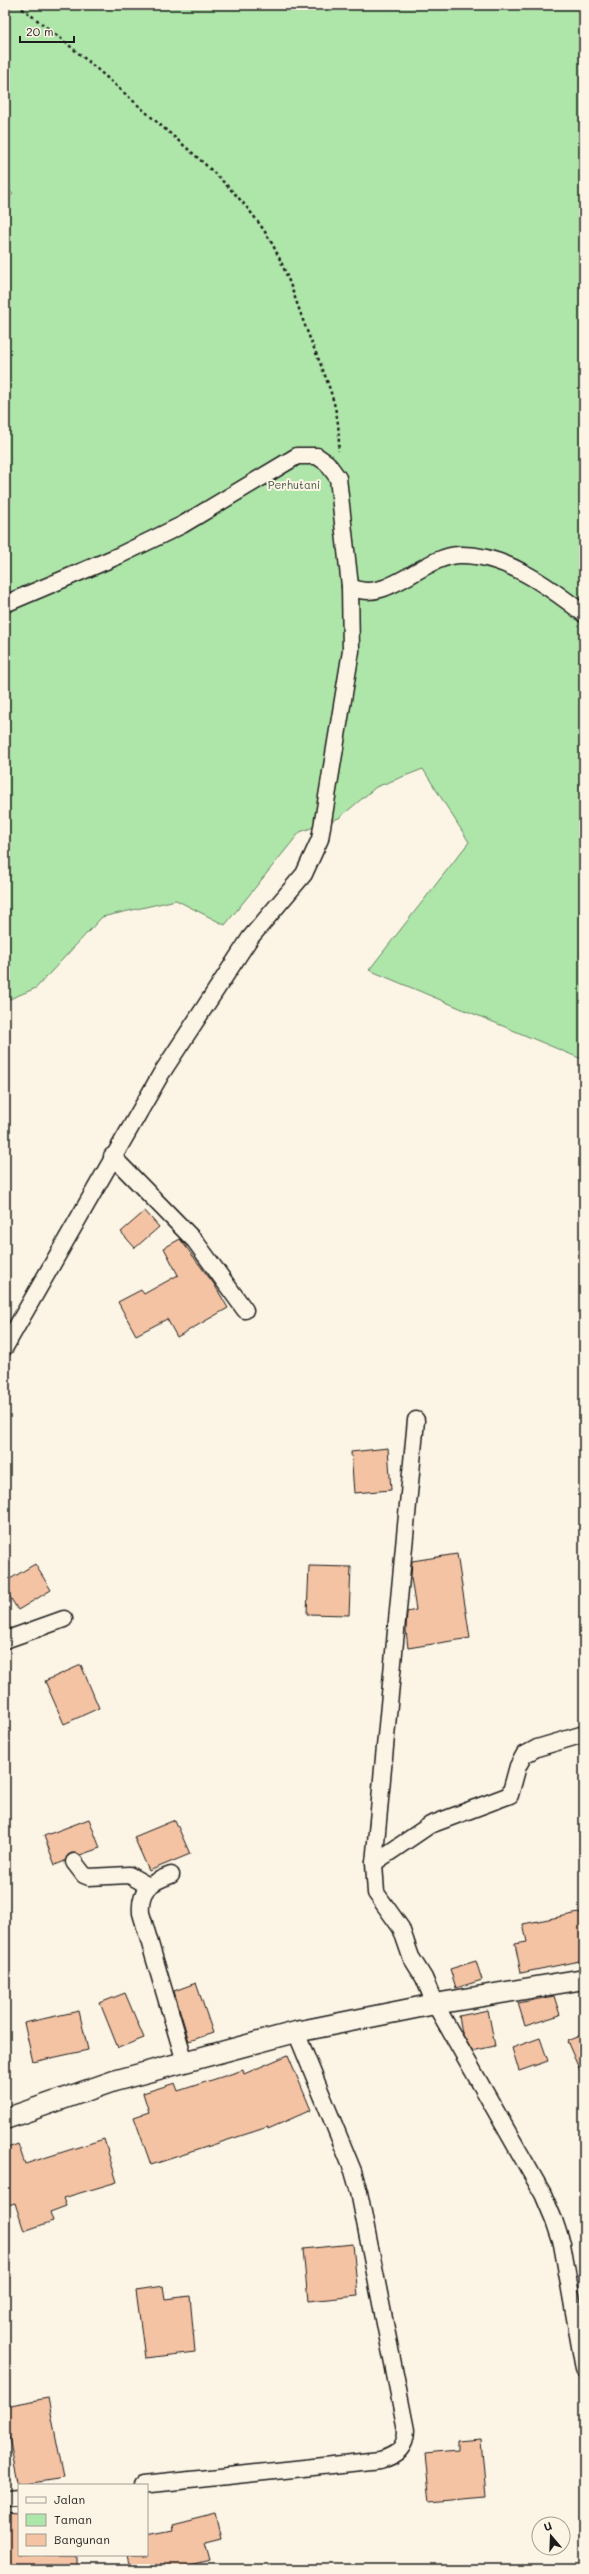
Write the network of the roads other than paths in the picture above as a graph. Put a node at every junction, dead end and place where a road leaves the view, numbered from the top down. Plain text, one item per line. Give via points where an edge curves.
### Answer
1 (350, 586) junction
2 (5, 604) edge
3 (584, 614) edge
4 (112, 1156) junction
5 (244, 1310) dead end
6 (5, 1347) edge
7 (416, 1420) dead end
8 (64, 1619) dead end
9 (5, 1640) edge
10 (584, 1734) edge
11 (74, 1862) dead end
12 (374, 1863) junction
13 (171, 1875) dead end
14 (147, 1886) junction
15 (584, 1979) edge
16 (435, 2004) junction
17 (296, 2032) junction
18 (185, 2062) junction
19 (5, 2119) edge
20 (584, 2369) edge
21 (148, 2484) edge
22 (18, 2498) edge
23 (5, 2499) edge

1 - 2 street via 340,487 333,469 317,456 297,456 182,525 118,556
1 - 3 street via 365,592 382,589 430,562 458,555 473,555 513,568 564,598
1 - 4 street via 351,652 320,839 312,859 304,874 250,938
4 - 5 street via 195,1240
4 - 6 street
7 - 12 street
8 - 9 street
10 - 12 street via 528,1752 518,1766 510,1795 430,1825
11 - 14 street via 84,1875 89,1877 129,1875
12 - 16 street via 376,1893 401,1928 411,1957 424,1978
13 - 14 street
14 - 18 street via 142,1894 141,1912
15 - 16 street
16 - 17 street
16 - 20 street via 543,2194 554,2220 562,2244
17 - 18 street
17 - 21 street via 353,2171 359,2192 406,2439 398,2452 380,2460
18 - 19 street via 114,2081
22 - 23 street

